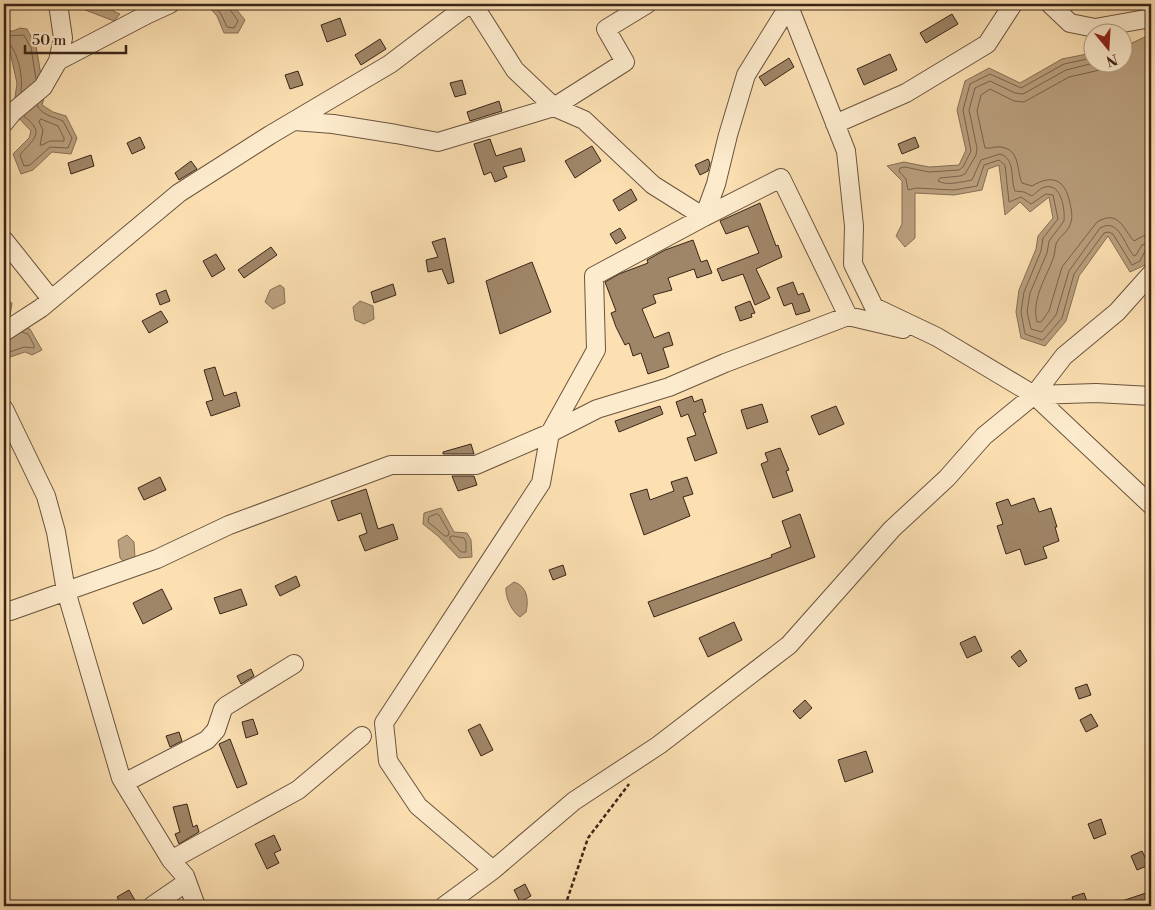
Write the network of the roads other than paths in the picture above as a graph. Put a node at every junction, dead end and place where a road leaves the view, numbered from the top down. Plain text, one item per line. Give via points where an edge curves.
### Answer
1 (58, 4) edge
2 (170, 4) edge
3 (469, 4) edge
4 (473, 4) edge
5 (647, 4) edge
6 (789, 4) edge
7 (1013, 4) edge
8 (1050, 4) edge
9 (1151, 18) edge
10 (58, 61) junction
11 (554, 107) junction
12 (294, 121) junction
13 (4, 123) edge
14 (835, 124) junction
15 (704, 217) junction
16 (4, 240) edge
17 (1151, 274) edge
18 (51, 299) junction
19 (848, 316) junction
20 (4, 332) edge
21 (937, 337) junction
22 (1034, 395) junction
23 (1151, 396) edge
24 (4, 409) edge
25 (550, 433) junction
26 (1151, 505) edge
27 (66, 591) junction
28 (4, 609) edge
29 (294, 664) dead end
30 (362, 736) dead end
31 (124, 783) junction
32 (171, 860) junction
33 (493, 870) junction
34 (187, 882) junction
35 (152, 906) edge
36 (196, 906) edge
37 (444, 906) edge

1 - 10 street via 63,38
2 - 10 street
3 - 12 street via 390,64
4 - 11 street via 515,70
5 - 11 street via 606,29 625,62
6 - 14 street
6 - 15 street via 746,75
7 - 14 street via 987,44 906,93
8 - 9 street via 1070,23 1095,28
10 - 13 street via 43,87
11 - 12 street via 438,142 333,124
11 - 15 street via 584,120 653,185
12 - 18 street via 179,193
14 - 21 street via 846,152 854,226 853,264 874,307
15 - 19 street via 781,178
15 - 25 street via 594,276 596,350
16 - 18 street
17 - 22 street via 1117,312 1064,356
18 - 20 street
19 - 21 street
19 - 25 street via 669,386 597,408
21 - 22 street
22 - 23 street via 1096,393
22 - 26 street
22 - 33 street via 984,436 947,478 892,529 789,645 659,745 574,801
24 - 27 street via 46,496
25 - 27 street via 476,465 392,465 229,526 157,559
25 - 33 street via 541,482 384,723 388,761 418,806
27 - 28 street via 10,611
27 - 31 street
29 - 31 street via 226,706 216,730 207,740
30 - 32 street via 298,790
31 - 32 street
32 - 34 street
33 - 37 street
34 - 35 street
34 - 36 street

